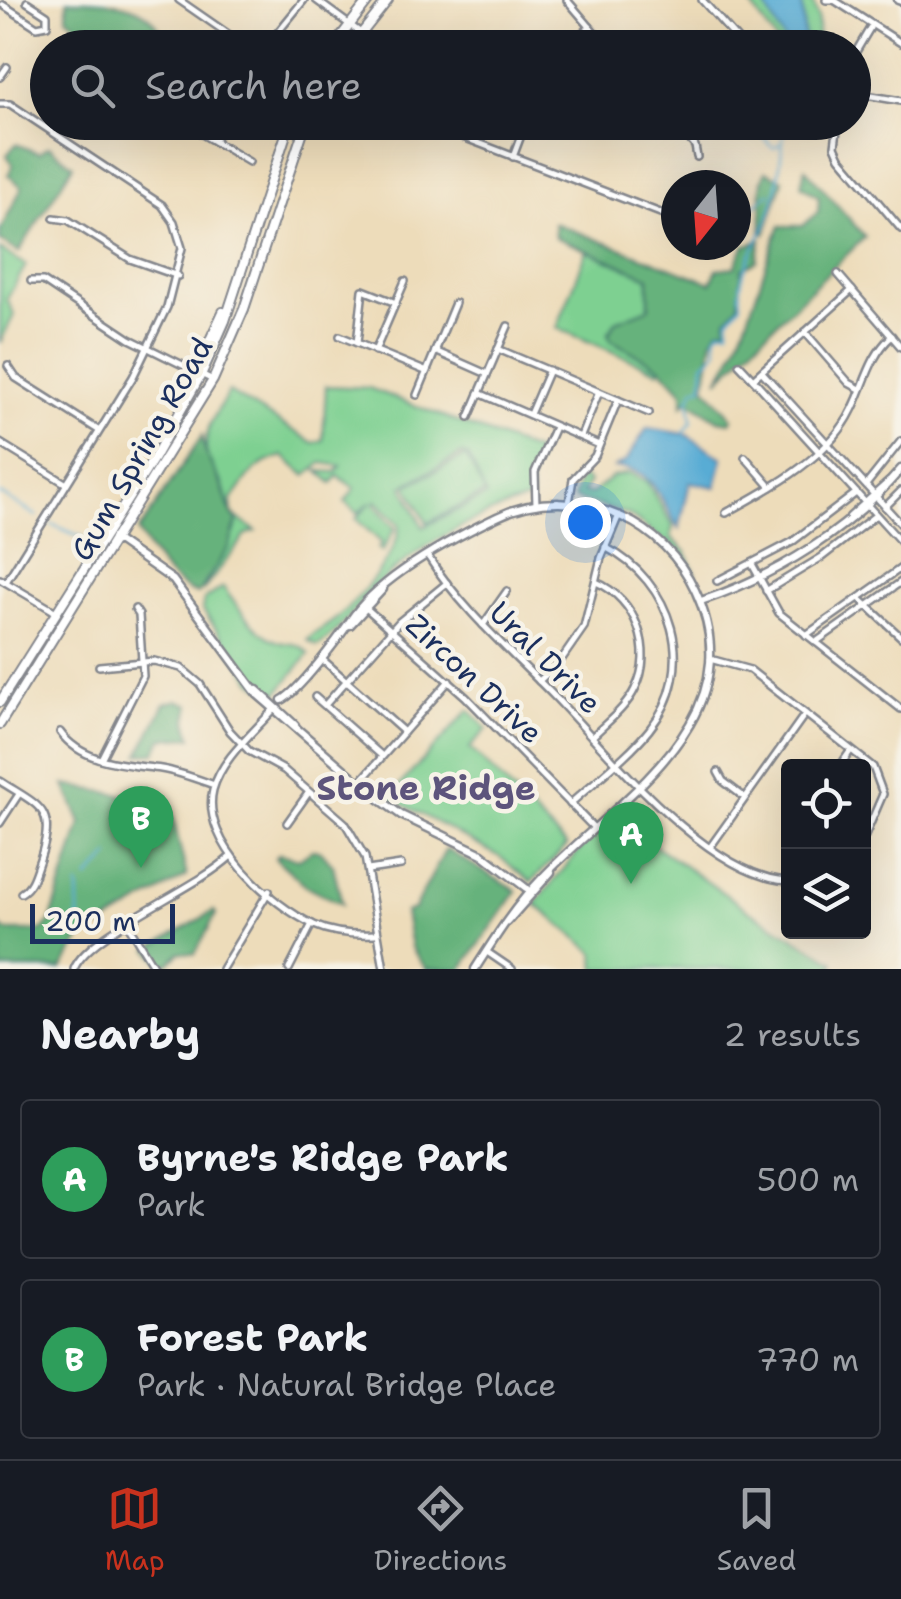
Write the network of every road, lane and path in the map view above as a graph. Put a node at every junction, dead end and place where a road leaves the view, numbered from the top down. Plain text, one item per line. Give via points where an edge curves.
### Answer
1 (179, 0) edge
2 (304, 0) edge
3 (316, 0) edge
4 (370, 0) edge
5 (388, 0) edge
6 (567, 0) edge
7 (826, 0) edge
8 (27, 1) edge
9 (704, 2) edge
10 (3, 5) dead end
11 (18, 15) junction
12 (350, 24) junction
13 (591, 26) junction
14 (871, 27) junction
15 (222, 30) edge
16 (280, 30) edge
17 (346, 30) edge
18 (357, 30) edge
19 (363, 30) edge
20 (586, 30) edge
21 (594, 30) edge
22 (729, 30) edge
23 (869, 30) edge
24 (901, 43) edge
25 (6, 66) dead end
26 (0, 76) edge
27 (871, 96) edge
28 (901, 101) edge
29 (0, 104) edge
30 (30, 117) edge
31 (64, 140) edge
32 (210, 140) edge
33 (284, 140) edge
34 (300, 140) edge
35 (470, 140) edge
36 (519, 140) edge
37 (690, 140) edge
38 (836, 140) edge
39 (213, 142) joint
40 (696, 156) dead end
41 (513, 157) junction
42 (249, 162) dead end
43 (661, 213) edge
44 (54, 218) dead end
45 (901, 228) edge
46 (838, 274) dead end
47 (178, 276) junction
48 (31, 280) dead end
49 (405, 280) dead end
50 (852, 290) junction
51 (396, 302) junction
52 (455, 303) dead end
53 (508, 326) dead end
54 (805, 332) junction
55 (340, 336) dead end
56 (892, 336) junction
57 (358, 343) junction
58 (148, 347) junction
59 (901, 347) edge
60 (498, 349) junction
61 (375, 351) junction
62 (435, 352) junction
63 (739, 364) dead end
64 (8, 366) dead end
65 (549, 370) junction
66 (199, 372) junction
67 (426, 372) junction
68 (762, 372) junction
69 (486, 374) junction
70 (753, 379) junction
71 (213, 380) junction
72 (860, 389) junction
73 (599, 392) junction
74 (479, 393) junction
75 (416, 395) dead end
76 (618, 400) junction
77 (530, 414) junction
78 (649, 414) dead end
79 (469, 417) dead end
80 (555, 426) junction
81 (99, 431) junction
82 (580, 436) junction
83 (901, 440) edge
84 (0, 442) edge
85 (826, 443) junction
86 (599, 444) junction
87 (818, 450) junction
88 (746, 456) dead end
89 (901, 470) edge
90 (66, 484) junction
91 (771, 486) junction
92 (865, 486) junction
93 (901, 492) edge
94 (856, 493) junction
95 (875, 496) junction
96 (569, 503) junction
97 (536, 504) junction
98 (866, 504) junction
99 (885, 508) junction
100 (726, 512) dead end
101 (876, 515) junction
102 (619, 516) junction
103 (901, 524) edge
104 (104, 532) junction
105 (117, 540) junction
106 (901, 542) edge
107 (605, 546) junction
108 (428, 555) junction
109 (752, 564) junction
110 (901, 568) edge
111 (758, 578) junction
112 (3, 580) edge
113 (716, 580) dead end
114 (596, 582) junction
115 (901, 582) edge
116 (447, 583) junction
117 (507, 591) dead end
118 (766, 591) junction
119 (860, 600) junction
120 (700, 601) junction
121 (365, 607) junction
122 (135, 609) dead end
123 (867, 609) junction
124 (56, 612) junction
125 (482, 626) junction
126 (390, 631) junction
127 (806, 635) junction
128 (901, 636) edge
129 (816, 642) junction
130 (320, 657) junction
131 (710, 659) junction
132 (142, 662) junction
133 (99, 666) dead end
134 (346, 681) junction
135 (449, 681) junction
136 (539, 681) junction
137 (316, 697) dead end
138 (0, 702) edge
139 (277, 705) junction
140 (324, 706) junction
141 (901, 709) edge
142 (804, 714) junction
143 (0, 724) edge
144 (60, 732) dead end
145 (404, 732) junction
146 (592, 736) junction
147 (242, 744) junction
148 (852, 750) junction
149 (382, 756) junction
150 (101, 759) junction
151 (845, 759) edge
152 (861, 759) edge
153 (616, 760) junction
154 (871, 770) edge
155 (718, 772) dead end
156 (0, 781) edge
157 (360, 782) junction
158 (214, 785) junction
159 (639, 785) junction
160 (309, 792) junction
161 (19, 794) junction
162 (745, 797) junction
163 (570, 804) junction
164 (1, 820) edge
165 (287, 822) dead end
166 (871, 826) edge
167 (594, 828) junction
168 (711, 846) junction
169 (230, 857) junction
170 (401, 865) dead end
171 (368, 870) junction
172 (781, 879) edge
173 (269, 891) junction
174 (529, 892) junction
175 (21, 893) dead end
176 (128, 924) junction
177 (312, 924) junction
178 (375, 934) junction
179 (486, 952) junction
180 (74, 969) edge
181 (155, 969) edge
182 (222, 969) edge
183 (290, 969) edge
184 (384, 969) edge
185 (476, 969) edge
186 (512, 969) edge

1 - 15 street
2 - 16 street
3 - 12 street
4 - 12 main road
5 - 19 main road
6 - 13 street
7 - 14 street
8 - 11 street
8 - 11 street via 47,15 48,24 37,27
9 - 22 street
10 - 11 street
12 - 17 main road
12 - 18 street
13 - 20 street
13 - 21 street
14 - 23 street
14 - 24 street
25 - 26 street
27 - 28 street
29 - 30 street
31 - 47 street via 162,205 180,237
32 - 39 street
33 - 66 main road, Gum Spring Road via 233,296
34 - 71 main road, Gum Spring Road
35 - 41 street
36 - 41 street
37 - 40 street
38 - 45 street via 840,157
39 - 42 street
41 - 43 street
44 - 47 street
46 - 50 street
47 - 58 street
48 - 58 street via 49,284
49 - 51 street
50 - 54 street
50 - 56 street
51 - 57 street via 362,290
51 - 61 street
52 - 62 street
53 - 60 street
54 - 68 street
54 - 72 street
55 - 57 street
56 - 59 street
56 - 72 street
57 - 61 street
58 - 66 street
58 - 81 street
60 - 65 street
60 - 69 street
61 - 67 street
62 - 67 street
62 - 69 street
63 - 70 street
64 - 81 street via 16,378
65 - 73 street
65 - 77 street
66 - 71 street
66 - 104 main road, Gum Spring Road via 154,458
67 - 75 street
68 - 70 street
68 - 85 street
69 - 74 street
70 - 87 street
71 - 105 main road, Gum Spring Road
72 - 85 street via 844,424
73 - 76 street
73 - 82 street
74 - 77 street
74 - 79 street
76 - 78 street
76 - 86 street
77 - 80 street
80 - 82 street
80 - 97 street via 535,472
81 - 90 street
82 - 86 street
83 - 92 street
84 - 90 street
85 - 87 street
85 - 92 street
86 - 96 street via 572,481
87 - 91 street
87 - 94 street
88 - 91 street
89 - 95 street
90 - 112 street
91 - 100 street
92 - 95 street
93 - 99 street
94 - 98 street
94 - 109 street
95 - 98 street
95 - 99 street
96 - 97 street
96 - 102 street
97 - 108 street via 500,515
98 - 101 street
98 - 111 street
99 - 103 street
101 - 106 street
101 - 118 street
102 - 107 street
102 - 120 street via 667,548
104 - 105 street
104 - 124 main road, Gum Spring Road
105 - 139 street via 173,580 256,690
105 - 143 main road, Gum Spring Road
107 - 114 street
107 - 153 street via 656,588 676,642 662,710
108 - 116 street, Ural Drive
108 - 121 street
109 - 111 street
109 - 113 street
110 - 119 street
111 - 118 street
111 - 120 street
112 - 124 street
114 - 136 street via 584,627
114 - 146 street via 621,597 635,618 642,660 636,688
115 - 123 street
116 - 125 street, Ural Drive
116 - 126 street
117 - 125 street
118 - 127 street via 778,613
119 - 123 street
119 - 127 street
120 - 131 street
121 - 126 street, Zircon Drive
121 - 130 street
122 - 132 street
123 - 128 street
123 - 129 street
124 - 138 main road, Gum Spring Road
125 - 136 street, Ural Drive
126 - 134 street
126 - 135 street, Zircon Drive
127 - 129 street
129 - 141 street
130 - 134 street
130 - 139 street
131 - 142 street via 750,670
131 - 159 street via 691,725
132 - 133 street
132 - 147 street via 166,662 188,672
132 - 150 street via 142,681
134 - 140 street
134 - 145 street
135 - 145 street
135 - 163 street, Zircon Drive
136 - 146 street, Ural Drive
137 - 140 street
139 - 147 street
139 - 157 street
140 - 149 street
142 - 148 street
142 - 162 street
144 - 150 street
145 - 149 street
146 - 153 street, Ural Drive
147 - 158 street
147 - 160 street
148 - 151 street
148 - 152 street
149 - 157 street
150 - 158 street
153 - 159 street, Ural Drive
153 - 163 street
154 - 166 street via 882,781 882,806
155 - 162 street
156 - 161 street
157 - 174 street via 395,811 482,854
158 - 169 street via 213,826
159 - 167 street
159 - 168 street, Ural Drive
160 - 165 street
160 - 171 street via 345,823
161 - 164 street
161 - 175 street via 41,808 49,824 32,881
162 - 168 street
163 - 167 street, Zircon Drive
167 - 174 street
168 - 172 street, Ural Drive via 756,874
169 - 173 street
169 - 176 street
170 - 171 street
171 - 178 street
173 - 177 street
173 - 182 street
174 - 179 street
176 - 180 street via 86,950
176 - 181 street
177 - 178 street
177 - 183 street
178 - 184 street
179 - 185 street
179 - 186 street

